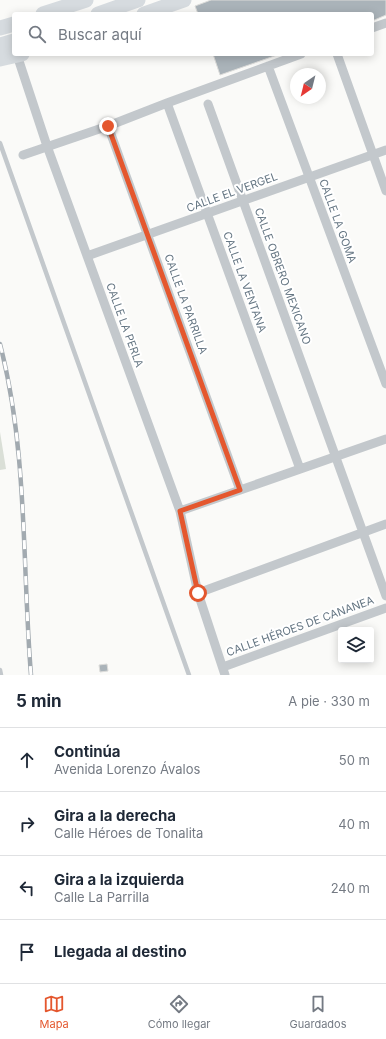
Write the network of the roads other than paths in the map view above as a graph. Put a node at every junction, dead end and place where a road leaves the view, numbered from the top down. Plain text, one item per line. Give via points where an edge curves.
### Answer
1 (86, 0) edge
2 (138, 0) edge
3 (184, 0) edge
4 (49, 12) edge
5 (104, 12) edge
6 (150, 12) edge
7 (386, 23) edge
8 (12, 25) edge
9 (374, 27) edge
10 (0, 28) edge
11 (0, 45) edge
12 (12, 48) edge
13 (12, 53) edge
14 (20, 56) edge
15 (296, 56) edge
16 (338, 56) edge
17 (0, 59) edge
18 (268, 66) junction
19 (167, 103) junction
20 (208, 104) dead end
21 (108, 126) junction
22 (0, 143) edge
23 (47, 146) junction
24 (386, 150) edge
25 (23, 154) dead end
26 (373, 155) junction
27 (309, 177) junction
28 (386, 191) edge
29 (243, 201) junction
30 (207, 214) junction
31 (148, 235) junction
32 (87, 256) junction
33 (386, 384) edge
34 (386, 438) edge
35 (335, 457) junction
36 (300, 469) junction
37 (240, 490) junction
38 (180, 511) junction
39 (386, 524) edge
40 (363, 533) junction
41 (198, 593) junction
42 (386, 596) edge
43 (386, 608) edge
44 (0, 670) edge
45 (224, 671) edge
46 (1, 675) edge
47 (189, 675) edge

1 - 4 main road
2 - 5 main road
3 - 6 main road
7 - 9 street
8 - 10 main road
11 - 12 main road
13 - 17 main road
14 - 23 street, CALLE LA PERLA
15 - 18 street
16 - 26 street
18 - 19 street
18 - 27 street, CALLE LA GOMA
19 - 21 street
19 - 30 street, CALLE LA VENTANA
20 - 29 street, CALLE OBRERO MEXICANO
21 - 23 street
21 - 31 street, CALLE LA PARRILLA
22 - 47 lane
23 - 25 street
23 - 32 street, CALLE LA PERLA
24 - 26 street, CALLE EL VERGEL
26 - 27 street, CALLE EL VERGEL
26 - 28 street
27 - 29 street, CALLE EL VERGEL
27 - 33 street, CALLE LA GOMA
29 - 30 street, CALLE EL VERGEL
29 - 35 street, CALLE OBRERO MEXICANO
30 - 31 street, CALLE EL VERGEL
30 - 36 street, CALLE LA VENTANA
31 - 32 street, CALLE EL VERGEL
31 - 37 street, CALLE LA PARRILLA
32 - 38 street, CALLE LA PERLA
34 - 35 street
35 - 36 street
35 - 40 street, CALLE OBRERO MEXICANO
36 - 37 street
37 - 38 street
38 - 41 street, CALLE LA PERLA
39 - 40 street
40 - 41 street
40 - 42 street, CALLE OBRERO MEXICANO
41 - 45 street, CALLE LA PERLA
43 - 45 street, CALLE HÉROES DE CANANEA
44 - 46 lane

